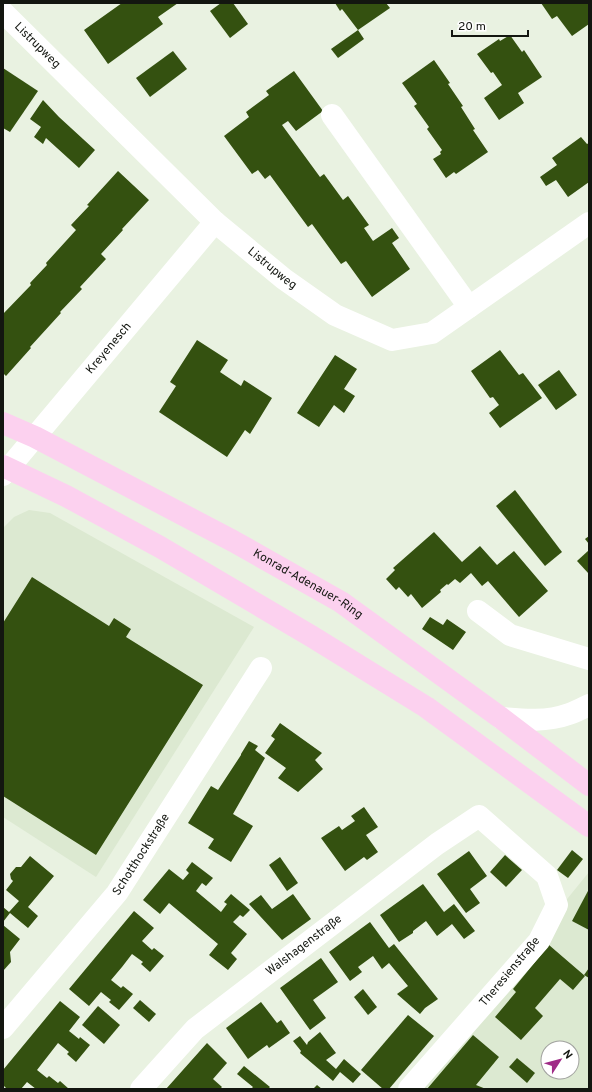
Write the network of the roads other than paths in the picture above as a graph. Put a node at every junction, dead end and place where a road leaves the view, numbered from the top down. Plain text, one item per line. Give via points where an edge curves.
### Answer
1 (3, 12) edge
2 (332, 115) dead end
3 (215, 222) junction
4 (589, 223) edge
5 (469, 307) junction
6 (3, 423) edge
7 (35, 437) junction
8 (5, 470) edge
9 (478, 611) dead end
10 (589, 659) edge
11 (261, 668) dead end
12 (589, 705) edge
13 (501, 718) junction
14 (589, 785) edge
15 (479, 816) joint
16 (589, 826) edge
17 (3, 1028) edge
18 (141, 1089) edge
19 (409, 1089) edge

1 - 3 street, Listrupweg
2 - 5 street
3 - 5 street, Listrupweg via 284,279 335,315 392,340 432,333
3 - 7 street, Kreyenesch
4 - 5 street, Listrupweg
6 - 7 main road, Konrad-Adenauer-Ring
7 - 8 street, Kreyenesch
7 - 13 main road, Konrad-Adenauer-Ring via 233,541 341,602
8 - 16 main road via 66,496 160,547 311,636 420,703
9 - 10 street via 510,634
11 - 17 street, Schotthockstraße via 117,893
12 - 13 street via 569,714 546,719
13 - 14 main road, Konrad-Adenauer-Ring
15 - 18 street, Walshagenstraße via 437,844 195,1029
15 - 19 street, Theresienstraße via 547,876 557,905 539,941

